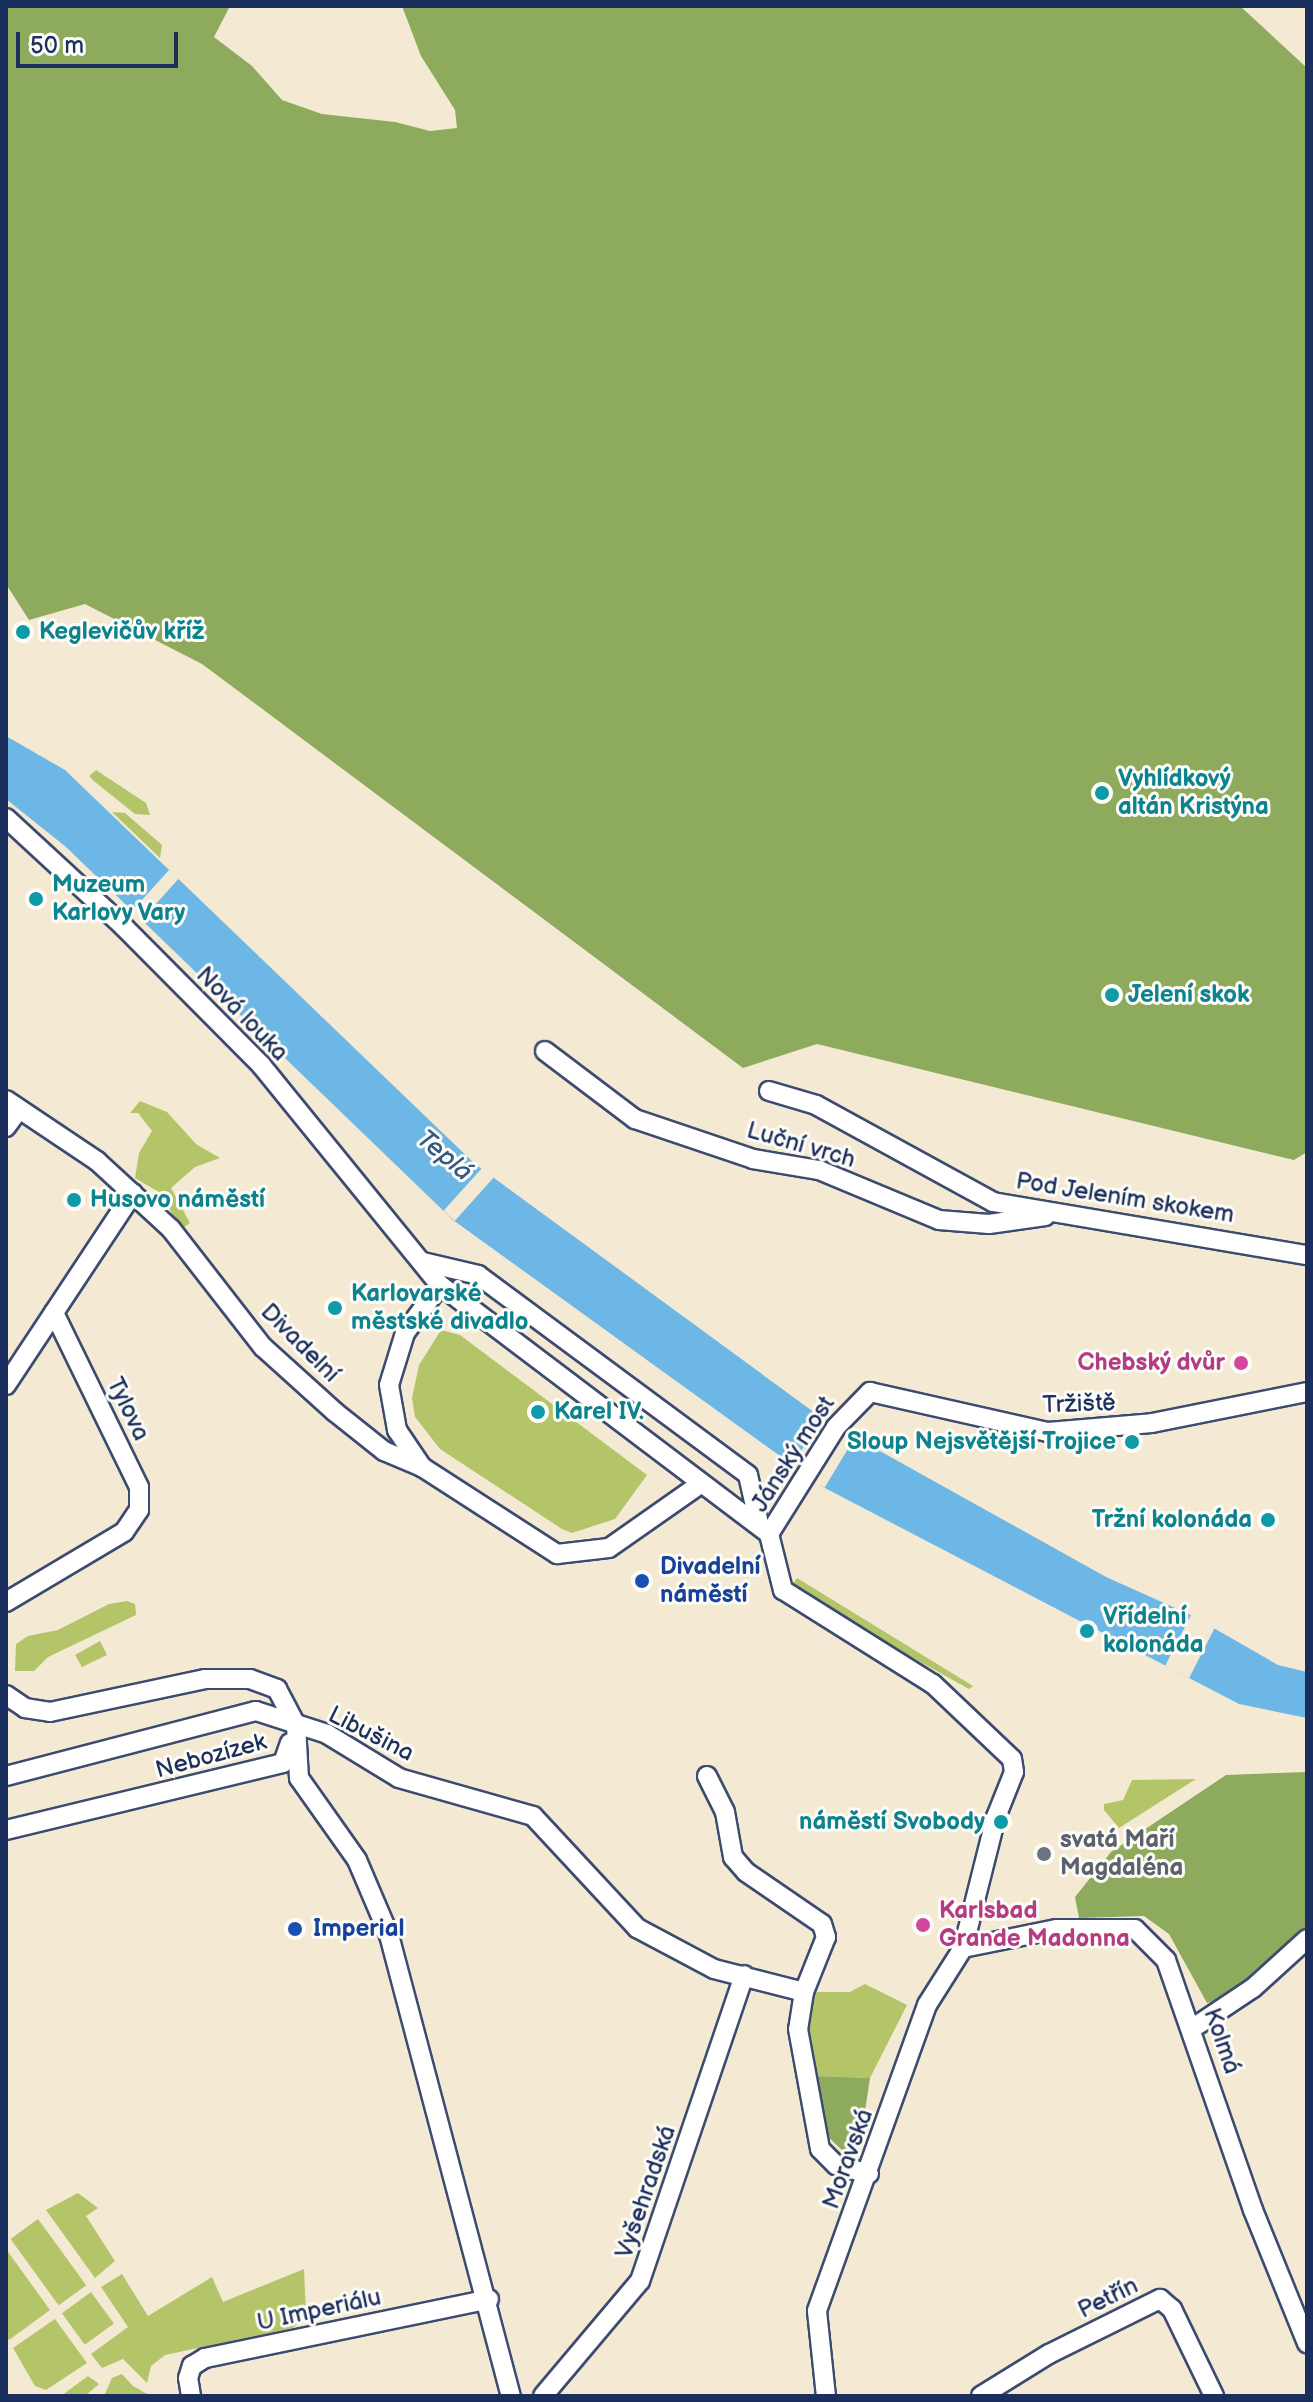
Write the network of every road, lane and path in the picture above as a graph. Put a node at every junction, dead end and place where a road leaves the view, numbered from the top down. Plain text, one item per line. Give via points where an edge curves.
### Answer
1 (6, 818) edge
2 (545, 1051) dead end
3 (769, 1091) dead end
4 (12, 1104) edge
5 (6, 1127) edge
6 (133, 1193) junction
7 (1063, 1213) junction
8 (1307, 1255) edge
9 (423, 1262) junction
10 (440, 1285) junction
11 (54, 1313) junction
12 (6, 1385) edge
13 (1307, 1392) edge
14 (857, 1400) joint
15 (422, 1467) junction
16 (702, 1483) junction
17 (764, 1529) junction
18 (6, 1602) edge
19 (6, 1695) edge
20 (296, 1725) junction
21 (6, 1776) edge
22 (707, 1776) dead end
23 (6, 1830) edge
24 (1307, 1939) edge
25 (963, 1948) junction
26 (744, 1975) junction
27 (804, 1992) junction
28 (1193, 2028) junction
29 (869, 2174) junction
30 (489, 2299) junction
31 (1307, 2343) edge
32 (190, 2387) edge
33 (511, 2396) edge
34 (543, 2396) edge
35 (826, 2396) edge
36 (981, 2396) edge
37 (1214, 2396) edge

1 - 9 street, Nová louka via 261,1065
2 - 7 street, Luční vrch via 635,1119 753,1159 819,1170 939,1220 989,1224
3 - 7 street, Pod Jelením skokem via 816,1105 993,1202
4 - 5 street
4 - 6 street via 97,1161
6 - 11 street
6 - 15 street, Divadelní via 171,1229 263,1347 384,1451
7 - 8 street, Pod Jelením skokem
9 - 10 street
9 - 17 street via 478,1275 748,1475
10 - 15 street via 405,1333 389,1385 400,1438
10 - 16 street
11 - 12 street
11 - 18 street, Tylova via 139,1487 139,1510 124,1532
13 - 14 street, Tržiště via 1152,1423 1048,1432 885,1391
14 - 17 street, Jánský most via 800,1487
15 - 16 street via 557,1554 609,1548
16 - 17 street
17 - 25 street via 783,1590 933,1684 1012,1759 1012,1788 996,1817
19 - 20 street via 25,1708 50,1712 190,1681 250,1679 277,1689
20 - 21 street, Nebozízek via 256,1711
20 - 23 street, Nebozízek via 283,1763
20 - 26 street, Libušina via 327,1734 399,1778 533,1816 637,1928 684,1957
20 - 30 street, Libušina via 299,1778 357,1860 389,1935
22 - 27 street via 725,1812 733,1857 746,1872 822,1924 826,1937
24 - 28 street via 1253,1988
25 - 28 street, Kolmá via 1056,1929 1135,1929 1166,1960
25 - 29 street, Moravská via 927,2005
26 - 27 street, Libušina
26 - 34 street, Vyšehradská via 640,2281
27 - 29 street via 798,2029 820,2149 836,2165
28 - 31 street, Kolmá via 1253,2210
29 - 35 street, Moravská via 817,2311
30 - 32 street, U Imperiálu via 205,2358 192,2366
30 - 33 street, Libušina
36 - 37 street, Petřín via 1049,2354 1160,2299 1172,2309

